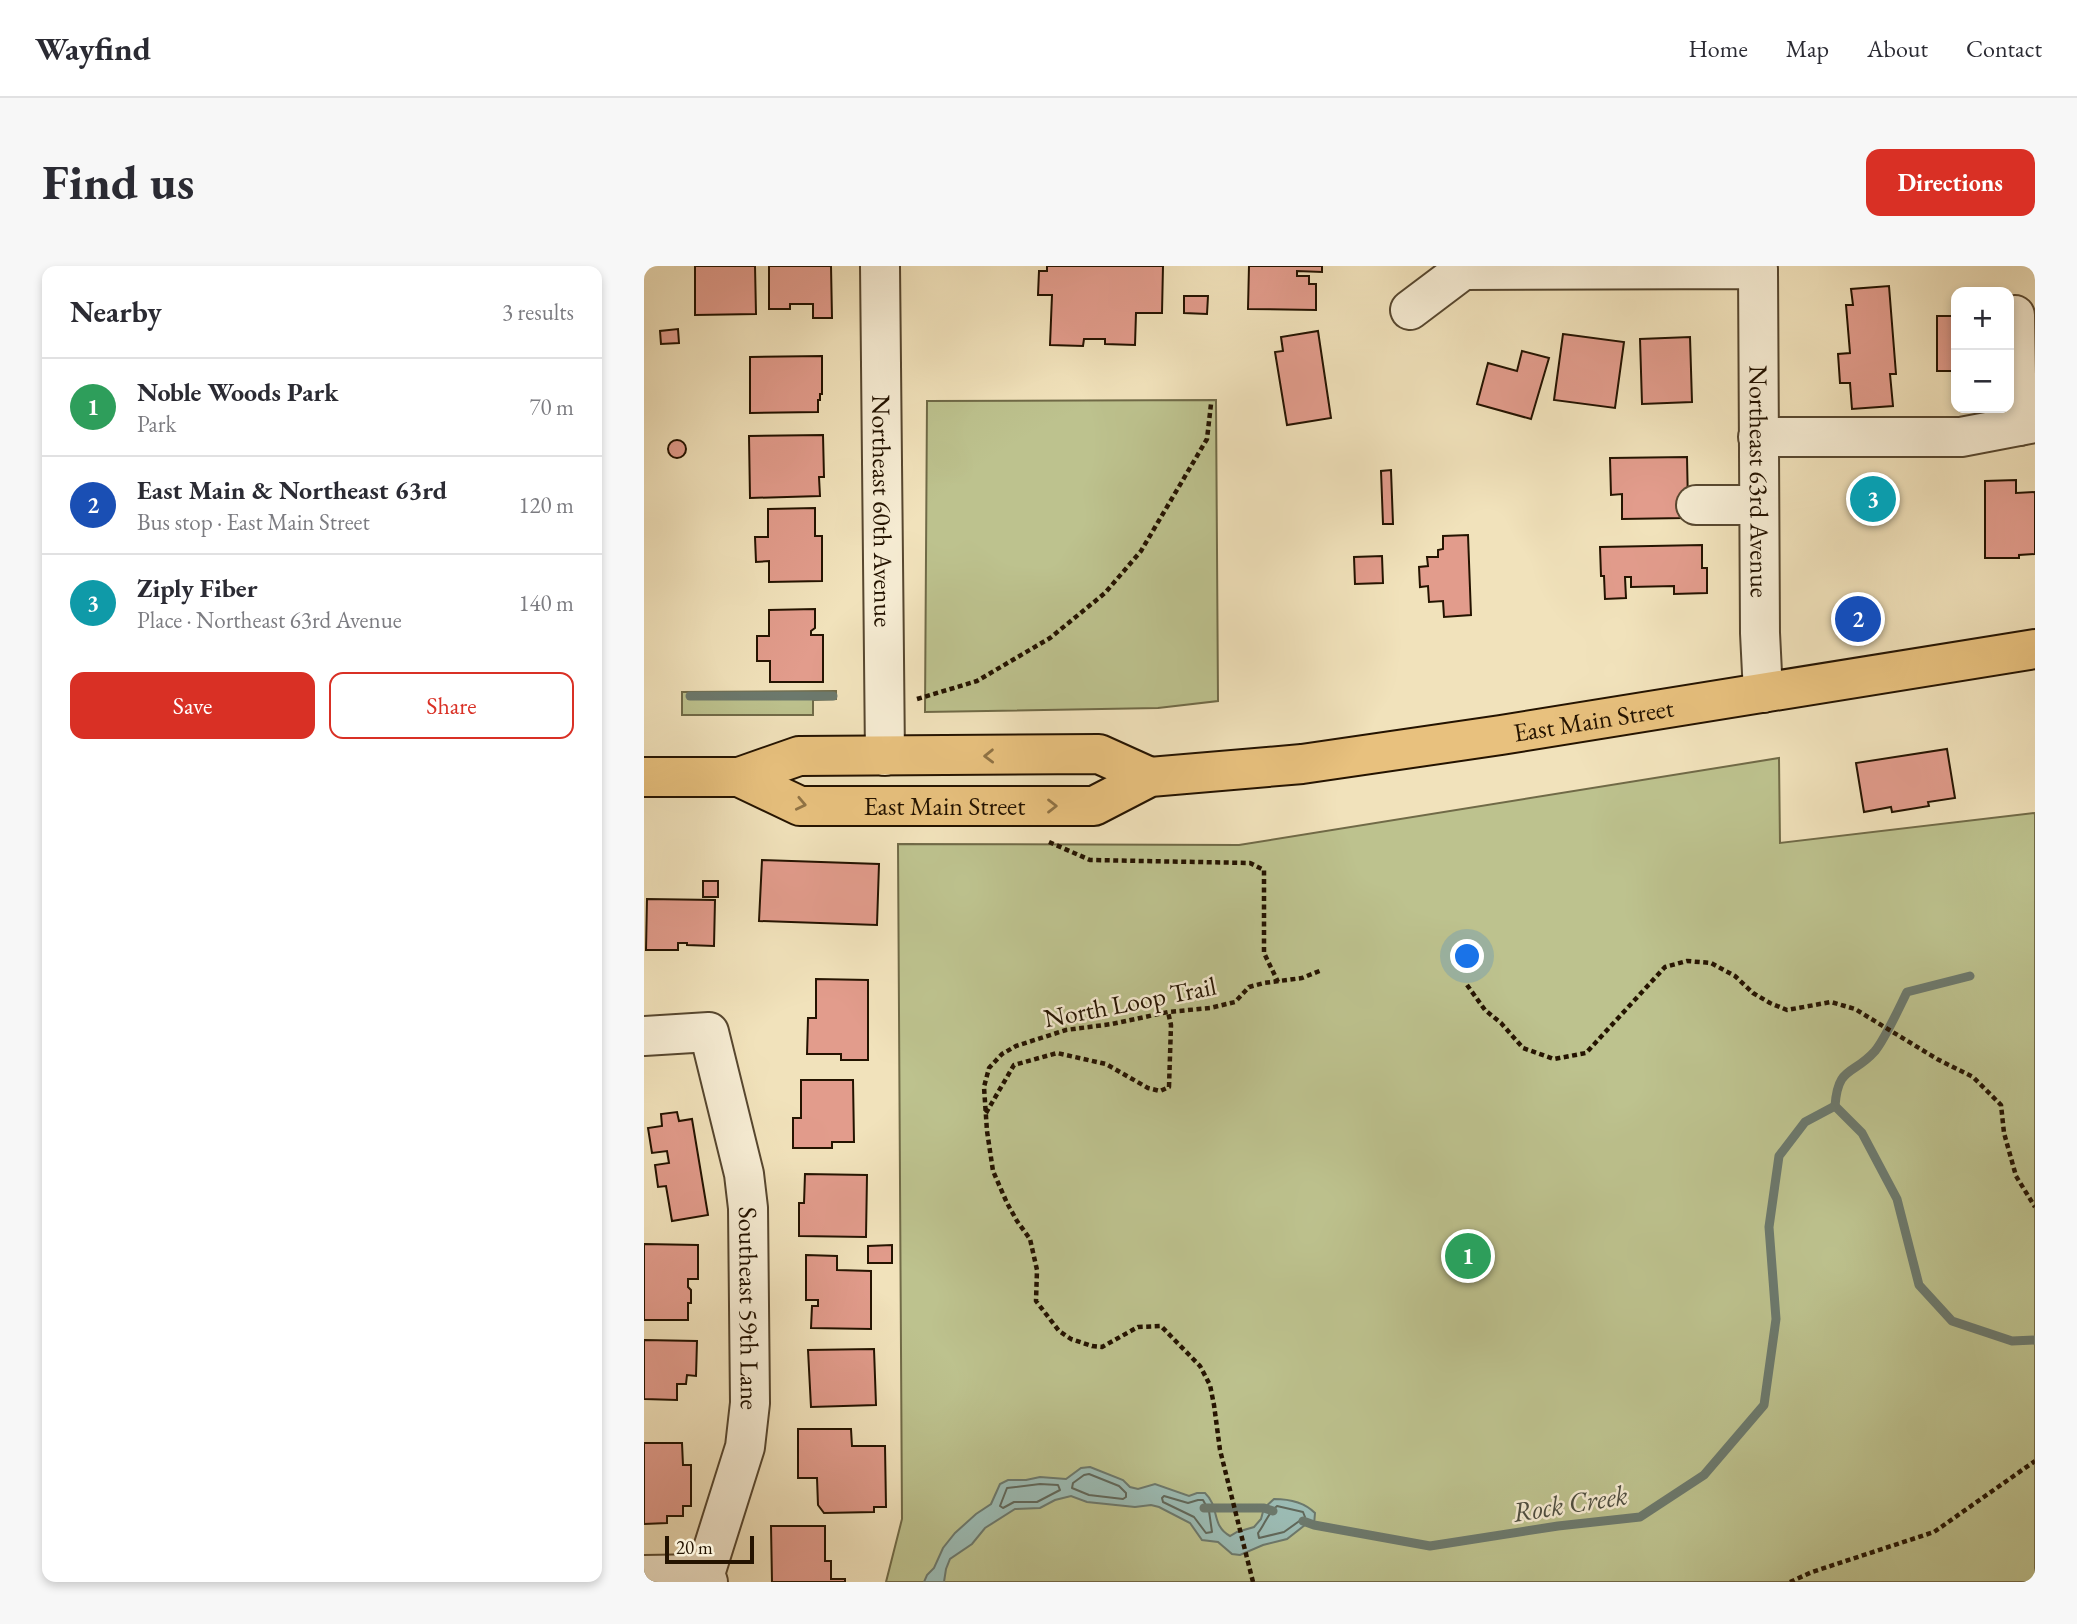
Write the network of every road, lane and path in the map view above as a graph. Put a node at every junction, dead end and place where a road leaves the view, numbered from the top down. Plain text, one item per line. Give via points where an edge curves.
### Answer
1 (880, 266) edge
2 (1410, 310) dead end
3 (2015, 315) dead end
4 (1211, 404) dead end
5 (2027, 425) edge
6 (1758, 437) junction
7 (1696, 505) dead end
8 (1759, 505) junction
9 (2035, 649) edge
10 (1763, 693) junction
11 (885, 703) junction
12 (885, 756) junction
13 (644, 777) edge
14 (739, 777) junction
15 (1150, 777) junction
16 (1042, 838) dead end
17 (1322, 970) dead end
18 (1278, 982) junction
19 (1467, 985) dead end
20 (1168, 1012) junction
21 (644, 1036) edge
22 (986, 1114) junction
23 (2035, 1207) edge
24 (2035, 1461) edge
25 (644, 1575) edge
26 (706, 1578) edge
27 (1253, 1582) edge
28 (1790, 1582) edge

1 - 11 street, Northeast 60th Avenue
2 - 6 street, Northeast 63rd Avenue via 1463,270 1758,269
3 - 5 street
4 - 11 path via 1207,439 1141,551 1105,593 1050,638 977,681 922,698
5 - 6 street via 1961,437
6 - 8 street, Northeast 63rd Avenue
7 - 8 street
8 - 10 street, Northeast 63rd Avenue
9 - 10 main road, East Main Street
10 - 15 main road, East Main Street via 1302,764
11 - 12 street, Northeast 60th Avenue
12 - 14 main road, East Main Street via 799,756
15 -> 12 main road, East Main Street via 1099,754
13 - 14 main road, East Main Street
14 -> 15 main road, East Main Street via 800,806 938,807 1094,806
16 - 18 path via 1090,860 1250,863 1264,870 1264,953
17 - 18 path, North Loop Trail
18 - 20 path, North Loop Trail via 1250,988 1235,1002
19 - 23 path via 1523,1048 1554,1059 1586,1053 1665,967 1687,961 1711,963 1787,1010 1831,1002 1855,1009 1973,1077 2001,1105 2016,1176
20 - 22 path, North Loop Trail via 1066,1030 1016,1046 989,1068 984,1087
20 - 22 path via 1169,1087 1160,1091 1147,1088 1106,1064 1057,1053 1014,1065
21 - 26 street, Southeast 59th Lane via 709,1032 746,1186 750,1403 745,1447
22 - 27 path, North Loop Trail via 993,1171 1030,1239 1037,1270 1036,1301 1059,1331 1070,1339 1102,1347 1138,1327 1161,1326 1200,1366 1210,1385 1220,1450
24 - 28 path via 1934,1532
25 - 26 street

